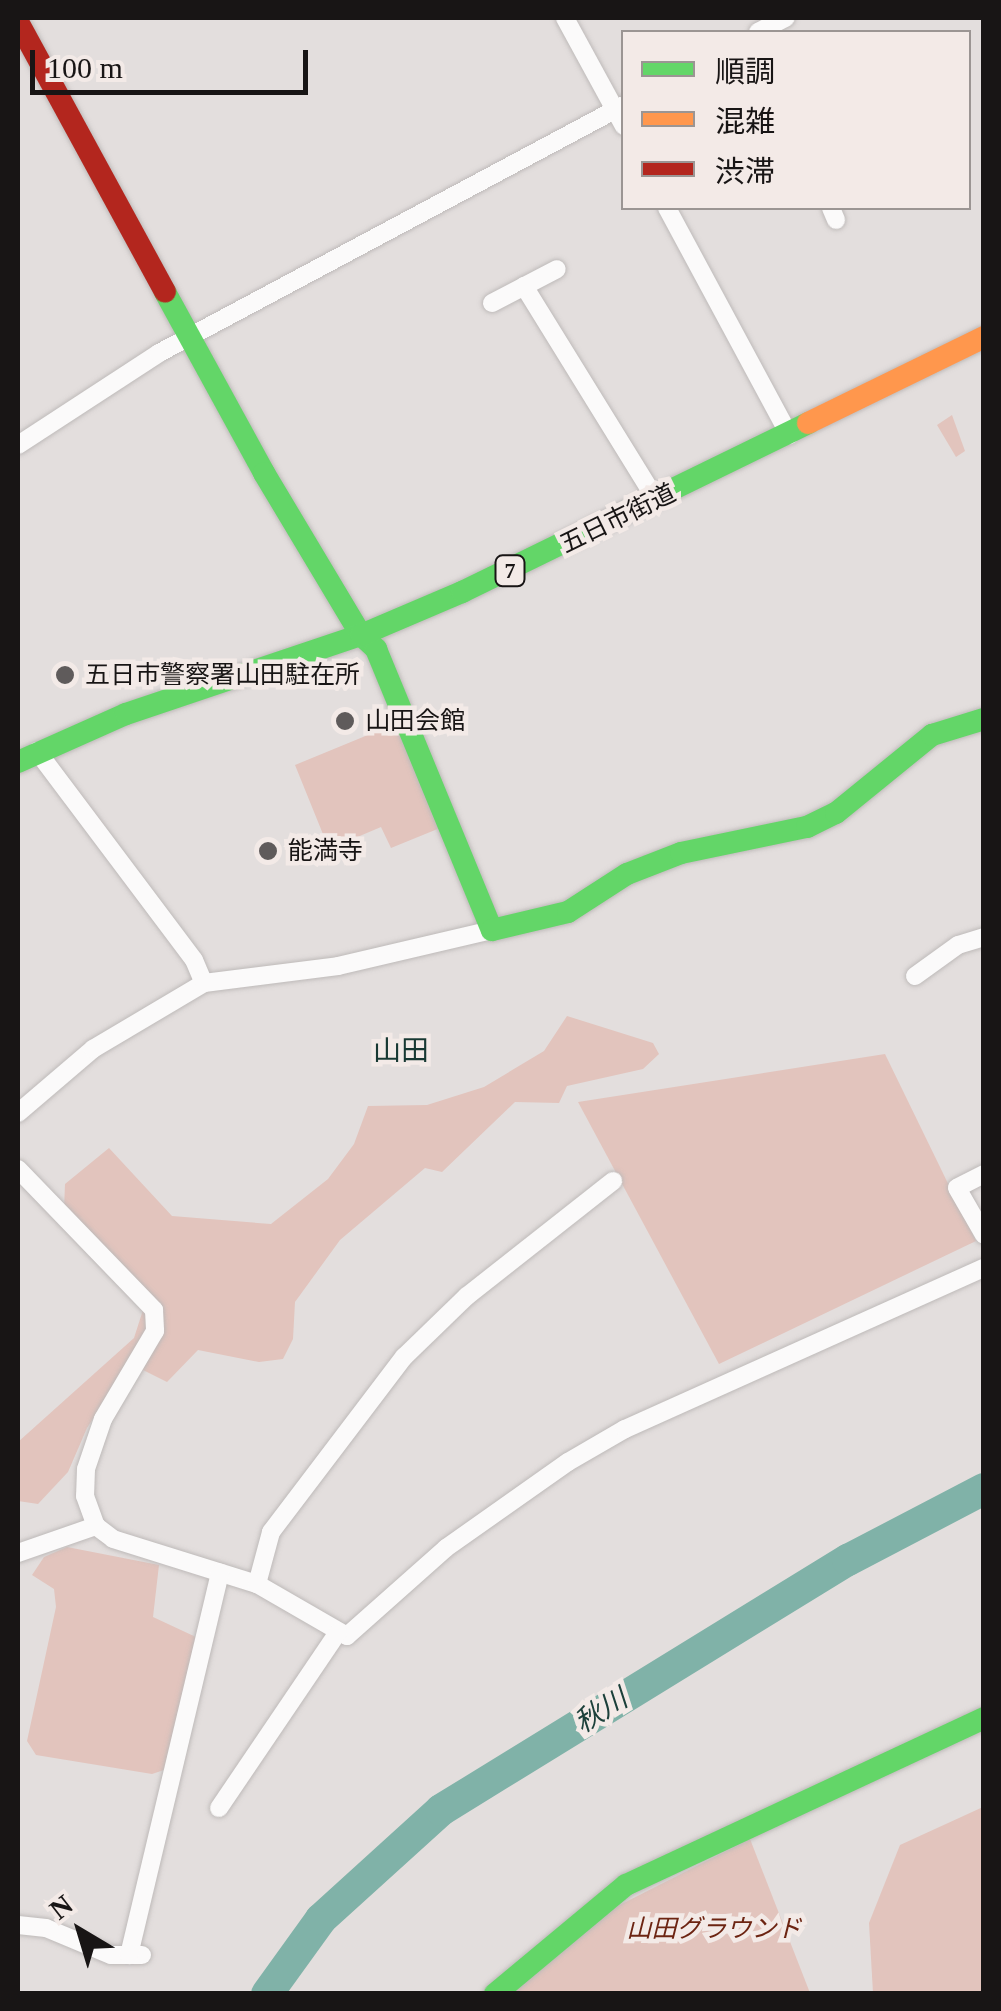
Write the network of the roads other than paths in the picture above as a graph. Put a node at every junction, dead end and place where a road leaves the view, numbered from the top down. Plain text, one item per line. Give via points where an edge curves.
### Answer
1 (565, 18) edge
2 (786, 18) edge
3 (18, 22) edge
4 (762, 30) edge
5 (620, 114) edge
6 (668, 210) edge
7 (557, 269) dead end
8 (524, 286) junction
9 (492, 303) dead end
10 (187, 337) junction
11 (984, 337) edge
12 (789, 435) junction
13 (18, 445) edge
14 (656, 500) junction
15 (361, 635) junction
16 (984, 719) edge
17 (27, 757) edge
18 (492, 930) junction
19 (984, 937) edge
20 (916, 976) dead end
21 (204, 984) junction
22 (18, 1113) edge
23 (18, 1169) edge
24 (984, 1174) edge
25 (613, 1180) dead end
26 (984, 1235) edge
27 (984, 1268) edge
28 (96, 1526) junction
29 (18, 1553) edge
30 (220, 1573) junction
31 (258, 1584) junction
32 (338, 1632) junction
33 (984, 1718) edge
34 (219, 1808) dead end
35 (18, 1925) edge
36 (495, 1994) edge

1 - 5 street
2 - 4 street
3 - 10 street
5 - 10 street
6 - 12 street
7 - 8 street
8 - 9 street
8 - 14 street
10 - 13 street
10 - 15 street
11 - 12 street, 五日市街道 / 7
12 - 14 street, 五日市街道 / 7
14 - 15 street, 五日市街道 / 7
15 - 17 street, 五日市街道 / 7 via 126,714
15 - 18 street via 376,649
16 - 18 street via 932,735 836,813 807,827 681,853 627,874 568,912
17 - 21 street via 194,960
18 - 21 street via 338,966
19 - 20 street via 958,945
21 - 22 street via 93,1049
23 - 28 street via 154,1310 155,1331 103,1419 86,1469 85,1496
24 - 26 street via 956,1188
25 - 31 street via 467,1296 404,1357 272,1532
27 - 32 street via 626,1429 446,1548 354,1636
28 - 29 street
28 - 30 street via 112,1539
30 - 31 street
30 - 35 street via 136,1955
31 - 32 street
32 - 34 street
33 - 36 street via 626,1885

